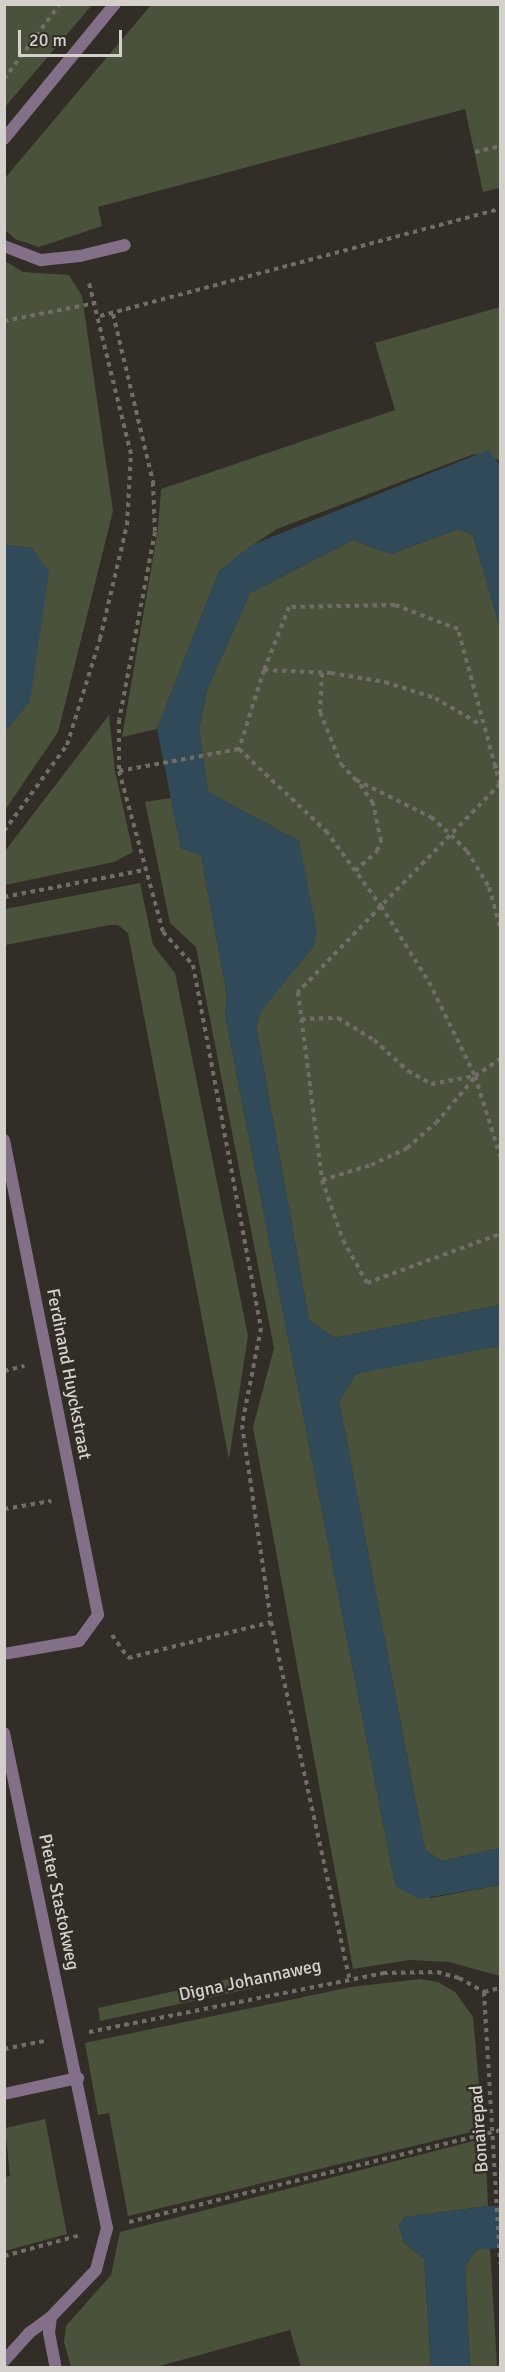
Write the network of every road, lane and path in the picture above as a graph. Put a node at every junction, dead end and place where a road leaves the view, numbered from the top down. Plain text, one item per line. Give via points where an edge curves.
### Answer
1 (60, 4) edge
2 (115, 4) edge
3 (4, 79) edge
4 (4, 139) edge
5 (501, 146) edge
6 (475, 152) dead end
7 (501, 209) edge
8 (125, 244) dead end
9 (4, 246) edge
10 (80, 256) junction
11 (96, 303) junction
12 (113, 314) junction
13 (100, 316) junction
14 (4, 321) edge
15 (264, 670) junction
16 (322, 673) junction
17 (482, 725) junction
18 (239, 749) junction
19 (501, 765) edge
20 (493, 767) junction
21 (119, 771) junction
22 (356, 780) junction
23 (501, 784) edge
24 (4, 831) edge
25 (451, 835) junction
26 (144, 870) junction
27 (355, 871) junction
28 (4, 897) edge
29 (381, 906) junction
30 (501, 927) edge
31 (301, 1020) junction
32 (501, 1059) edge
33 (475, 1076) junction
34 (4, 1140) edge
35 (501, 1156) edge
36 (322, 1180) junction
37 (501, 1234) edge
38 (74, 1496) junction
39 (4, 1509) edge
40 (98, 1615) junction
41 (271, 1622) junction
42 (4, 1654) edge
43 (4, 1733) edge
44 (349, 1978) junction
45 (501, 1988) edge
46 (484, 1992) junction
47 (69, 2036) junction
48 (4, 2049) edge
49 (78, 2078) junction
50 (4, 2094) edge
51 (501, 2130) edge
52 (493, 2131) junction
53 (107, 2228) junction
54 (4, 2256) edge
55 (501, 2264) edge
56 (51, 2317) junction
57 (4, 2361) edge
58 (56, 2367) edge

1 - 3 path
2 - 4 street
5 - 6 path
7 - 12 path
8 - 10 street
9 - 10 street via 41,260
10 - 11 path
11 - 13 path
11 - 14 path
12 - 13 path
12 - 21 path via 153,482 155,532 119,720
13 - 24 path via 131,454 127,525 100,639 67,745
15 - 16 path
15 - 17 path via 289,607 395,605 458,629
15 - 18 path
16 - 17 path via 385,682 435,699
16 - 22 path via 321,712 327,737 341,764
17 - 20 path
18 - 21 path
18 - 27 path via 326,831
19 - 20 path
20 - 23 path
21 - 26 path
22 - 25 path via 431,817
22 - 27 path via 373,803 381,841
23 - 25 path
25 - 29 path
25 - 30 path via 467,851 489,887
26 - 28 path
26 - 41 path via 163,932 193,965 261,1328 242,1425
27 - 29 path
29 - 31 path via 298,992
29 - 33 path via 429,982
31 - 33 path via 338,1018 431,1084
31 - 36 path
32 - 33 path
33 - 35 path
33 - 36 path via 450,1108 407,1148 371,1166
34 - 38 street, Ferdinand Huyckstraat
36 - 37 path via 343,1240 367,1283
38 - 39 path
38 - 40 street, Ferdinand Huyckstraat
40 - 41 path via 128,1658
40 - 42 street via 79,1641
41 - 44 path
43 - 47 street, Pieter Stastokweg
44 - 46 path, Digna Johannaweg via 413,1970 437,1972 459,1978
44 - 47 path, Digna Johannaweg
45 - 46 path
46 - 52 path, Bonairepad
47 - 48 path, Digna Johannaweg
47 - 49 street, Pieter Stastokweg
49 - 50 street
49 - 53 street
51 - 52 path
52 - 53 path
52 - 55 path, Bonairepad
53 - 54 path
53 - 56 street via 96,2270
56 - 57 street via 29,2333
56 - 58 street via 49,2333

